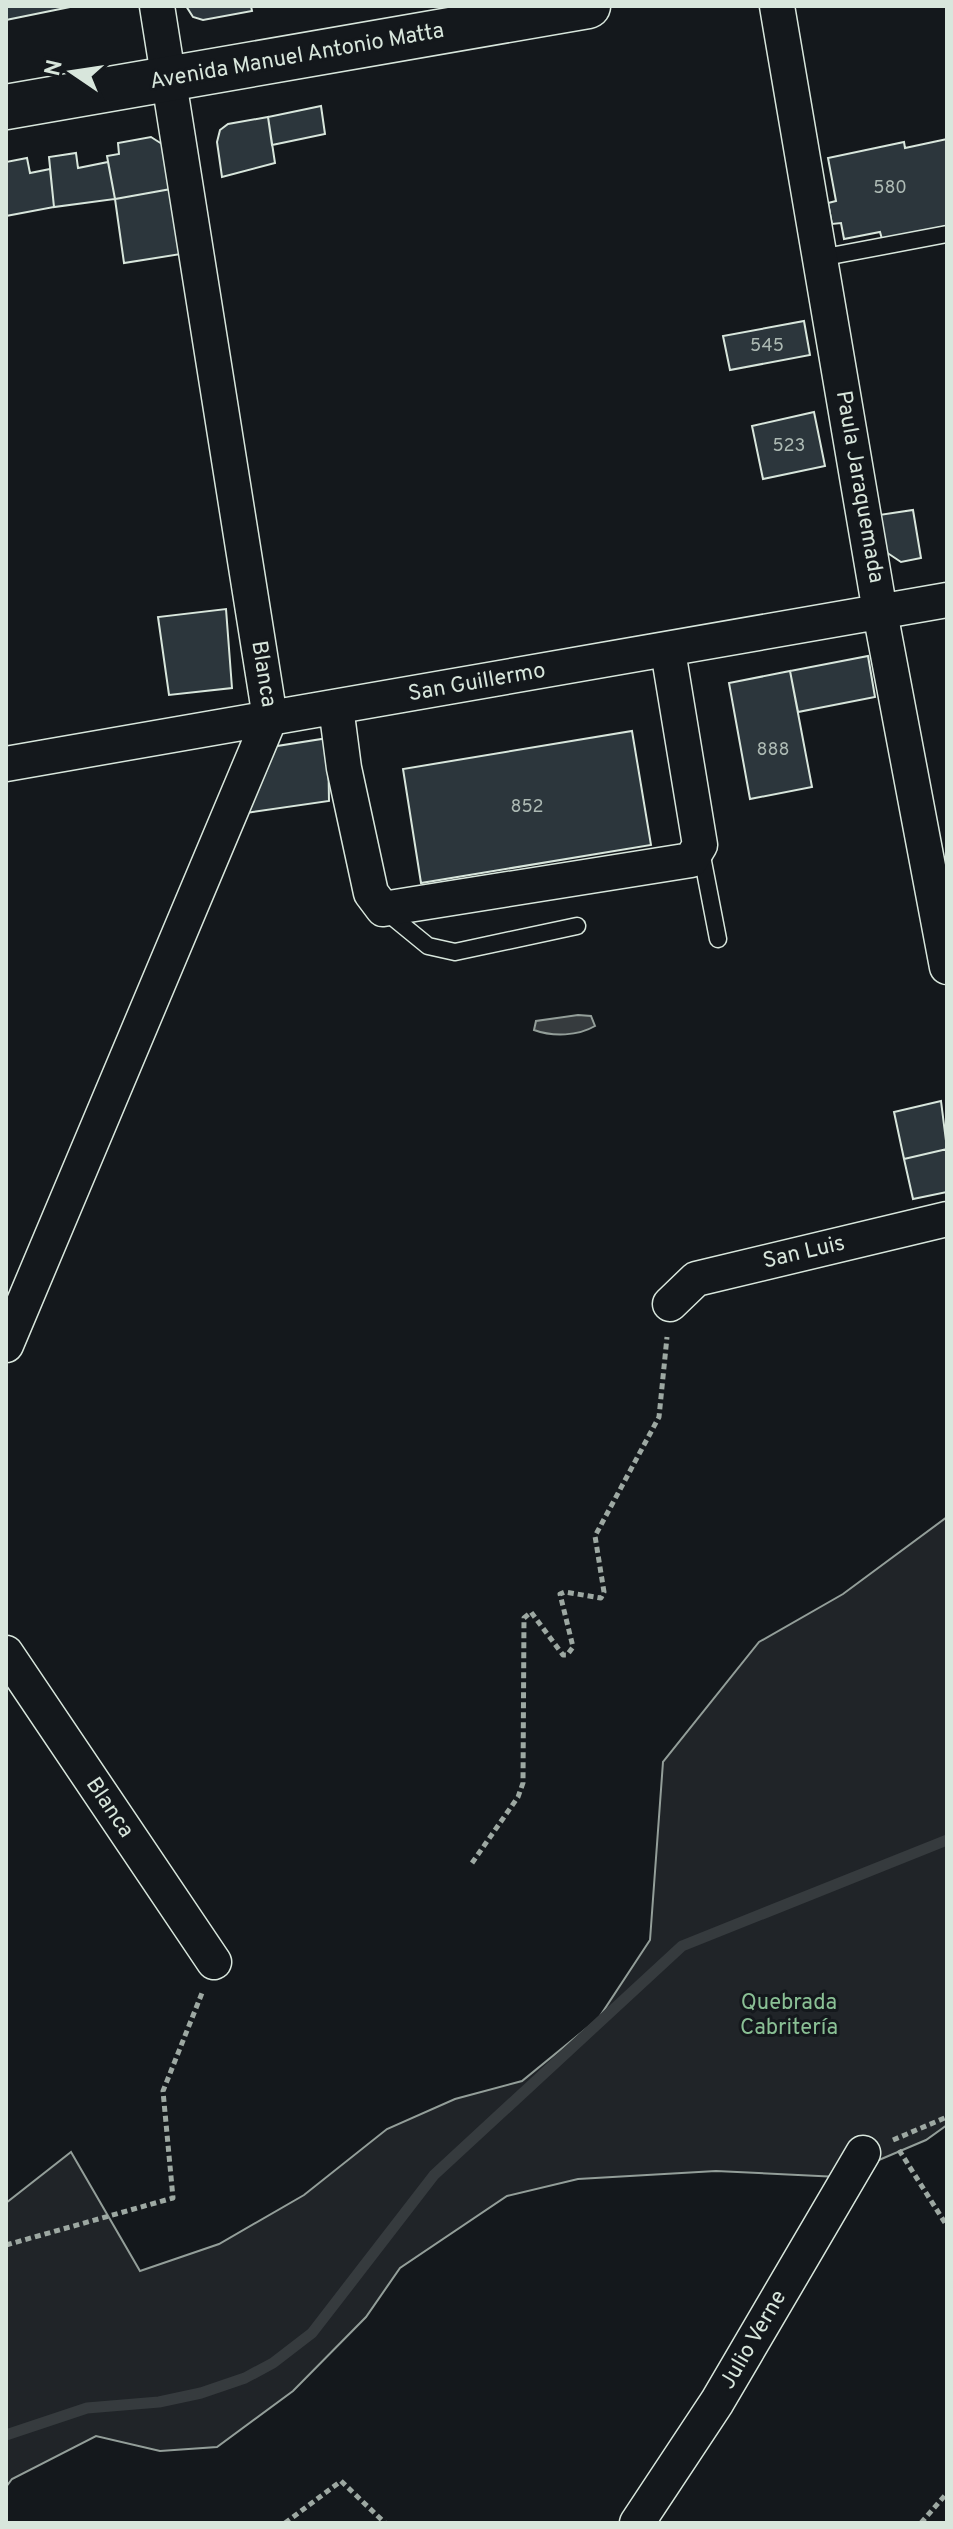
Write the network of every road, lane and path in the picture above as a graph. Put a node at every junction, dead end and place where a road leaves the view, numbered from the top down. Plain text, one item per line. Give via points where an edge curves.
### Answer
1 (157, 6) edge
2 (588, 6) edge
3 (777, 6) edge
4 (168, 80) junction
5 (6, 107) edge
6 (947, 234) edge
7 (820, 258) junction
8 (947, 600) edge
9 (880, 612) junction
10 (668, 651) junction
11 (336, 707) junction
12 (270, 718) junction
13 (6, 764) edge
14 (700, 845) junction
15 (383, 909) junction
16 (577, 926) dead end
17 (718, 939) dead end
18 (947, 967) edge
19 (947, 1219) edge
20 (670, 1304) joint
21 (6, 1345) edge
22 (6, 1653) edge
23 (472, 1863) dead end
24 (214, 1962) joint
25 (947, 2117) edge
26 (863, 2153) junction
27 (947, 2226) edge
28 (6, 2245) edge
29 (947, 2493) edge
30 (285, 2523) edge
31 (385, 2523) edge
32 (637, 2523) edge
33 (921, 2523) edge

1 - 4 street, Blanca
2 - 4 main road, Avenida Manuel Antonio Matta
3 - 7 street, Paula Jaraquemada
4 - 5 main road, Avenida Manuel Antonio Matta
4 - 12 street, Blanca
6 - 7 lane
7 - 9 street, Paula Jaraquemada
8 - 9 street, San Guillermo
9 - 10 street, San Guillermo
9 - 18 street, Paula Jaraquemada
10 - 11 street, San Guillermo
10 - 14 street
11 - 12 street, San Guillermo
11 - 15 street via 371,893
12 - 13 street, San Guillermo
12 - 21 street, Blanca
14 - 15 street via 691,860
14 - 17 lane
15 - 16 lane via 428,946 455,952
19 - 20 street, San Luis via 696,1279
20 - 23 path via 659,1417 595,1536 604,1592 601,1598 560,1594 573,1647 567,1655 531,1612 524,1618 523,1783
22 - 24 street, Blanca
24 - 28 path via 163,2091 173,2198
25 - 26 path
26 - 27 path via 896,2144
26 - 32 street, Julio Verne via 717,2402
29 - 33 path
30 - 31 path via 341,2481

